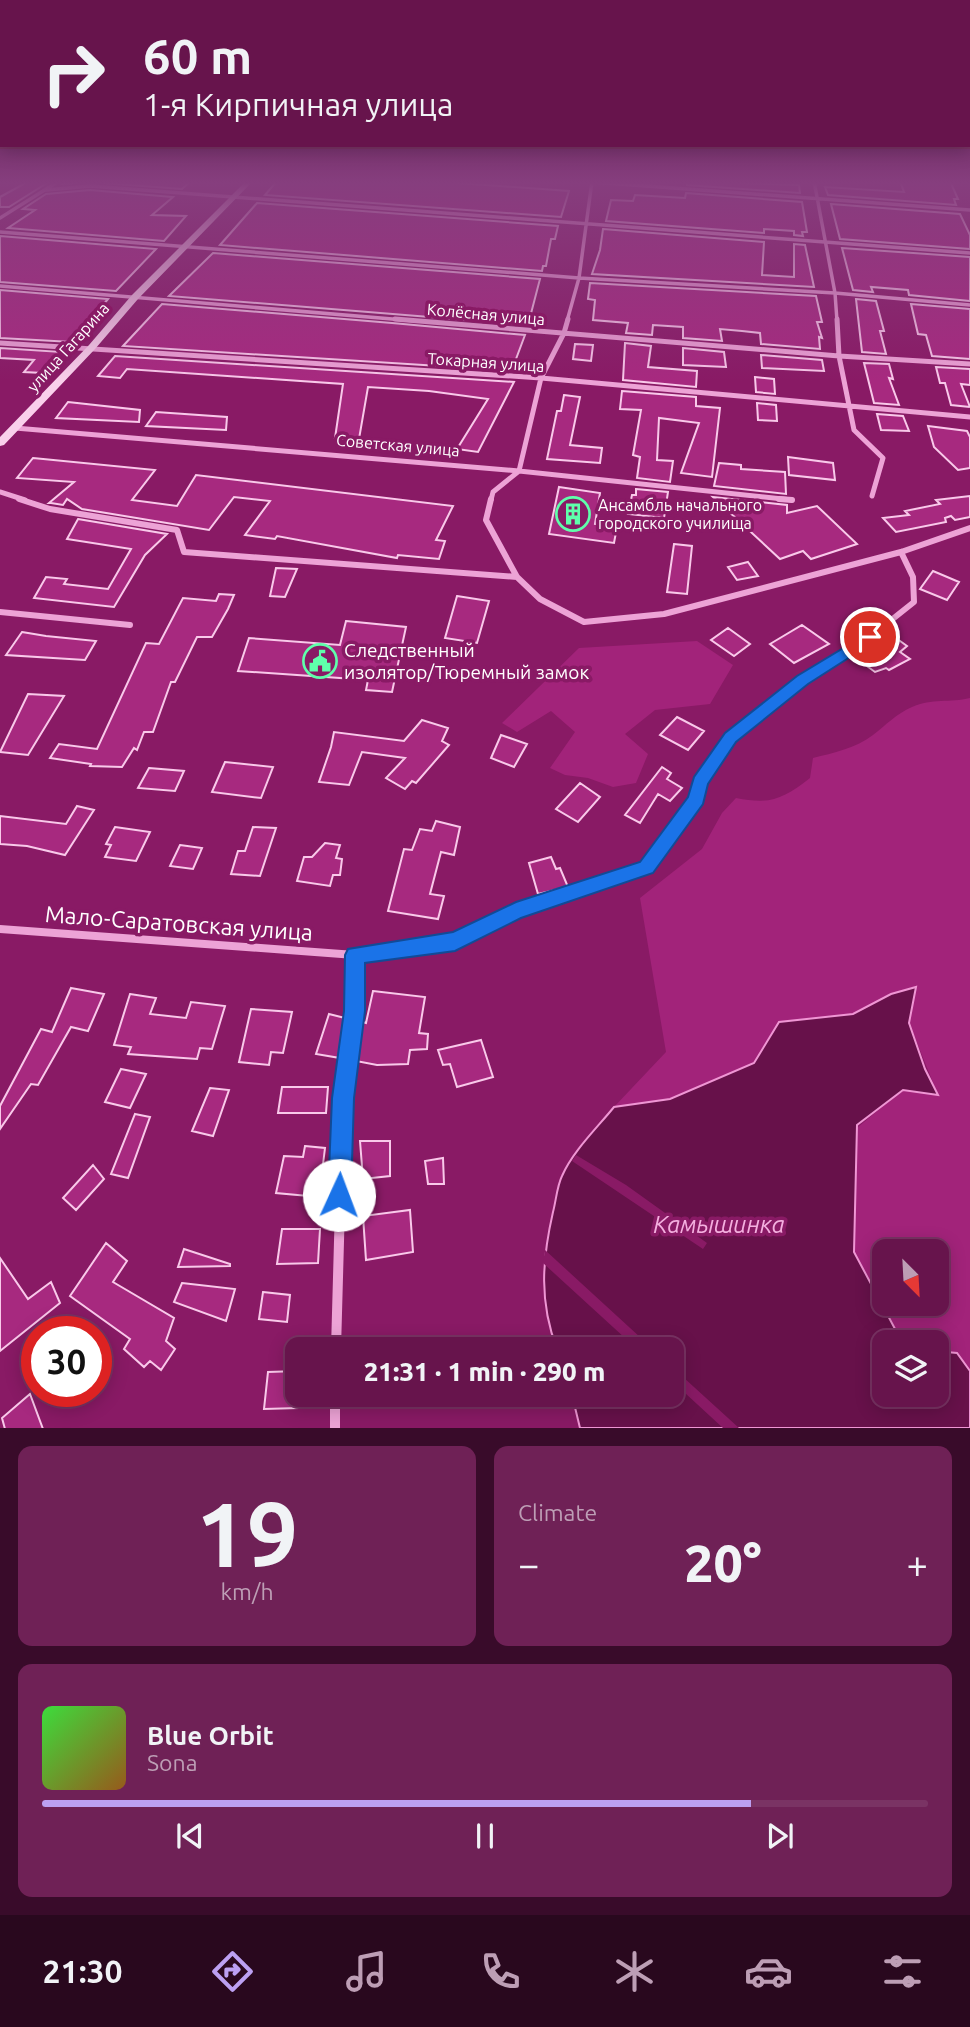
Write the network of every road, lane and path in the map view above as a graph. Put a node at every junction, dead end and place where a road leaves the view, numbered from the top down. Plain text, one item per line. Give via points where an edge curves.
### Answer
1 (185, 247) edge
2 (193, 248) edge
3 (582, 248) edge
4 (825, 248) edge
5 (899, 248) edge
6 (970, 253) edge
7 (579, 278) junction
8 (0, 286) edge
9 (835, 293) junction
10 (135, 297) junction
11 (970, 305) edge
12 (565, 333) junction
13 (0, 343) edge
14 (92, 347) junction
15 (839, 356) junction
16 (970, 363) edge
17 (541, 378) junction
18 (847, 404) junction
19 (970, 416) edge
20 (0, 427) edge
21 (15, 428) junction
22 (1, 444) edge
23 (519, 471) junction
24 (0, 492) edge
25 (872, 496) dead end
26 (792, 500) dead end
27 (970, 528) edge
28 (901, 552) junction
29 (517, 577) junction
30 (0, 612) edge
31 (130, 625) dead end
32 (0, 929) edge
33 (355, 955) junction
34 (336, 1337) edge
35 (335, 1407) edge
36 (335, 1428) edge

1 - 10 street, улица Гагарина
2 - 7 street
3 - 7 street
4 - 9 street
5 - 6 street
7 - 9 street
7 - 12 street
8 - 10 street, Колёсная улица
9 - 11 street
9 - 15 street
10 - 12 street, Колёсная улица
10 - 14 street, улица Гагарина
12 - 15 street, Колёсная улица
12 - 17 street
13 - 14 street, Токарная улица
14 - 17 street, Токарная улица
14 - 21 street, улица Гагарина
15 - 16 street, Колёсная улица
15 - 18 street
17 - 18 street, Токарная улица
17 - 23 street
18 - 19 street, Токарная улица
18 - 25 street via 854,430 883,458
20 - 21 street, Советская улица
21 - 22 street, улица Гагарина
21 - 23 street, Советская улица
23 - 26 street, Советская улица
23 - 29 street via 493,492 486,520
24 - 29 street via 50,509 177,530 184,552
27 - 28 street
28 - 29 street via 664,614 584,622 540,599
28 - 33 street, Мало-Саратовская улица via 913,576 914,603 802,680 731,738 700,782 697,799 646,868 516,911 455,941
30 - 31 street
32 - 33 street, Мало-Саратовская улица
33 - 34 street via 355,1011 343,1098
35 - 36 street

